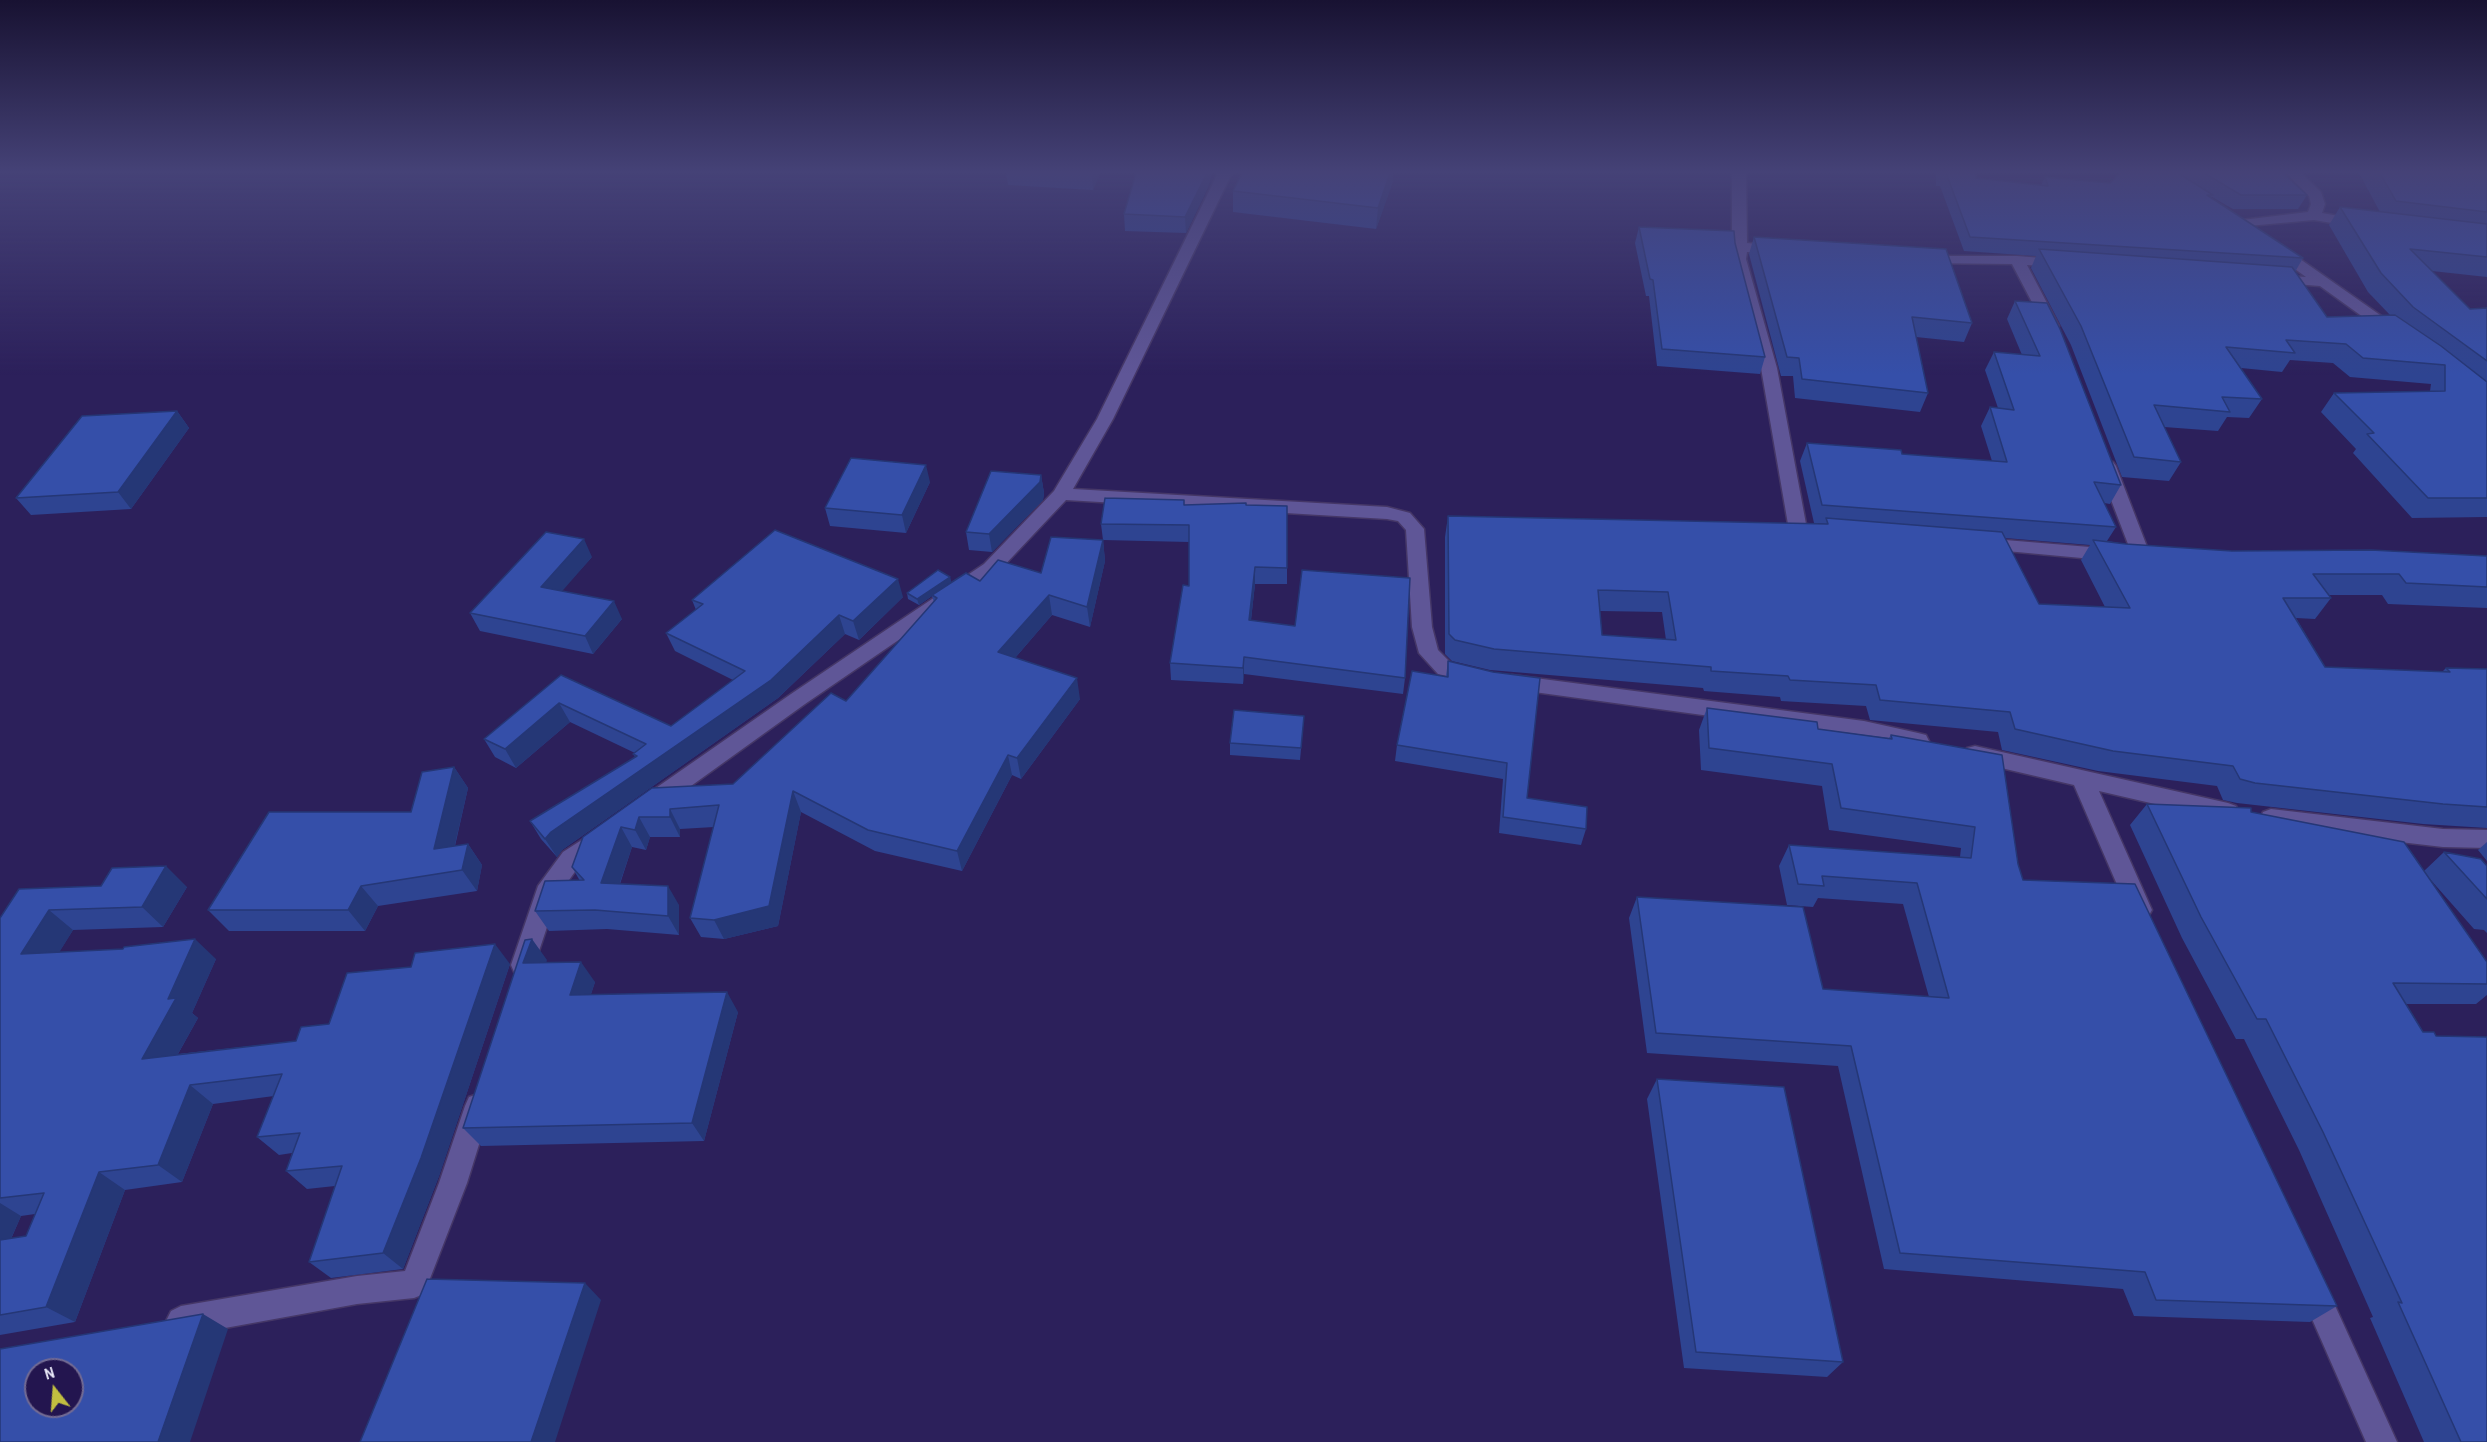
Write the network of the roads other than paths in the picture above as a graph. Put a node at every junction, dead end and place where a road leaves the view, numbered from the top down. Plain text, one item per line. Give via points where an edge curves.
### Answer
1 (1192, 240) edge
2 (1740, 240) edge
3 (2264, 240) edge
4 (1740, 247) junction
5 (1792, 251) edge
6 (1906, 259) edge
7 (2017, 260) junction
8 (2075, 264) edge
9 (2263, 278) edge
10 (2321, 282) junction
11 (2056, 337) edge
12 (2406, 340) edge
13 (2099, 446) edge
14 (1061, 494) junction
15 (1833, 532) edge
16 (1964, 543) edge
17 (2142, 557) junction
18 (2166, 557) edge
19 (1933, 745) edge
20 (1956, 750) edge
21 (2082, 778) junction
22 (2443, 838) junction
23 (2487, 839) edge
24 (2458, 857) edge
25 (2152, 936) edge
26 (514, 993) edge
27 (485, 1083) edge
28 (2304, 1270) edge
29 (150, 1326) edge
30 (2382, 1442) edge

1 - 14 street via 1105,419
2 - 4 street
3 - 10 street
4 - 5 street
4 - 15 street via 1739,259 1769,368 1798,530
6 - 7 street
7 - 8 street
7 - 11 street
9 - 10 street
10 - 12 street
13 - 17 street
14 - 19 street via 1404,517 1415,529 1424,635 1429,653 1445,669 1490,679 1864,729
14 - 26 street via 991,568 571,859 546,893
16 - 17 street
17 - 18 street
20 - 21 street
21 - 22 street via 2237,814
21 - 25 street
22 - 23 street
22 - 24 street
27 - 29 street via 453,1183 414,1284 357,1290
28 - 30 street

